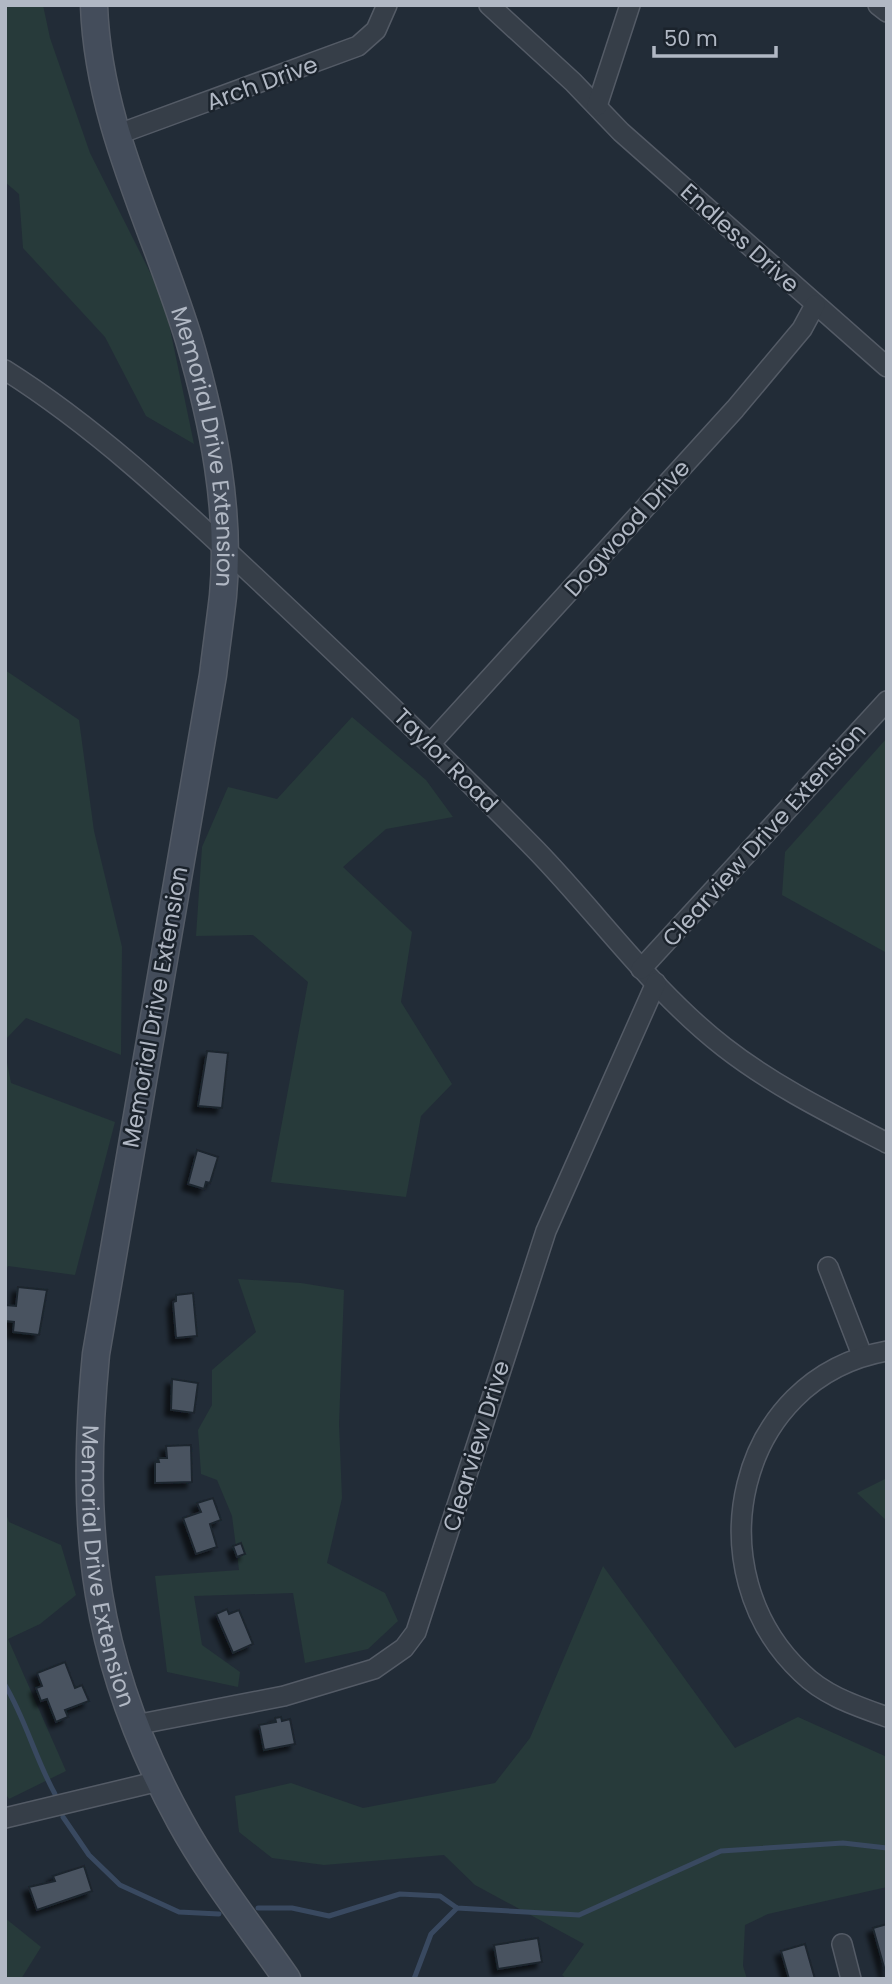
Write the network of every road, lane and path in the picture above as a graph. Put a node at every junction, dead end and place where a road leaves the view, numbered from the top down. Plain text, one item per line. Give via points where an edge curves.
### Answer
1 (94, 5) edge
2 (387, 5) edge
3 (489, 5) edge
4 (631, 5) edge
5 (878, 5) edge
6 (887, 12) edge
7 (597, 106) junction
8 (116, 135) junction
9 (815, 305) junction
10 (887, 367) edge
11 (5, 370) edge
12 (222, 546) junction
13 (887, 701) edge
14 (431, 743) junction
15 (641, 969) junction
16 (656, 983) junction
17 (887, 1143) edge
18 (828, 1267) dead end
19 (887, 1351) edge
20 (862, 1355) junction
21 (887, 1717) edge
22 (135, 1724) junction
23 (159, 1781) junction
24 (5, 1818) edge
25 (842, 1944) dead end
26 (287, 1979) edge
27 (851, 1979) edge

1 - 8 street, Memorial Drive Extension via 103,80
2 - 8 street, Arch Drive via 376,30 358,46
3 - 7 street, Endless Drive
4 - 7 street
5 - 6 street
7 - 9 street, Endless Drive
8 - 12 street, Memorial Drive Extension via 188,337 207,405 221,486
9 - 10 street, Endless Drive
9 - 14 street, Dogwood Drive via 802,329 735,410
11 - 12 street, Taylor Road via 108,446
12 - 14 street, Taylor Road
12 - 22 street, Memorial Drive Extension via 223,594 213,675 105,1298 90,1412 88,1509 94,1575 111,1657
13 - 15 street, Clearview Drive Extension
14 - 15 street, Taylor Road via 548,862
15 - 16 street, Taylor Road
16 - 17 street, Taylor Road via 752,1068
16 - 22 street, Clearview Drive via 546,1231 416,1632 404,1648 374,1669 284,1696
18 - 20 street
19 - 20 street
20 - 21 street via 801,1394 770,1430 743,1495 739,1545 757,1615 788,1660 826,1692
22 - 23 street, Memorial Drive Extension
23 - 24 street
23 - 26 street, Memorial Drive Extension via 210,1870
25 - 27 street

